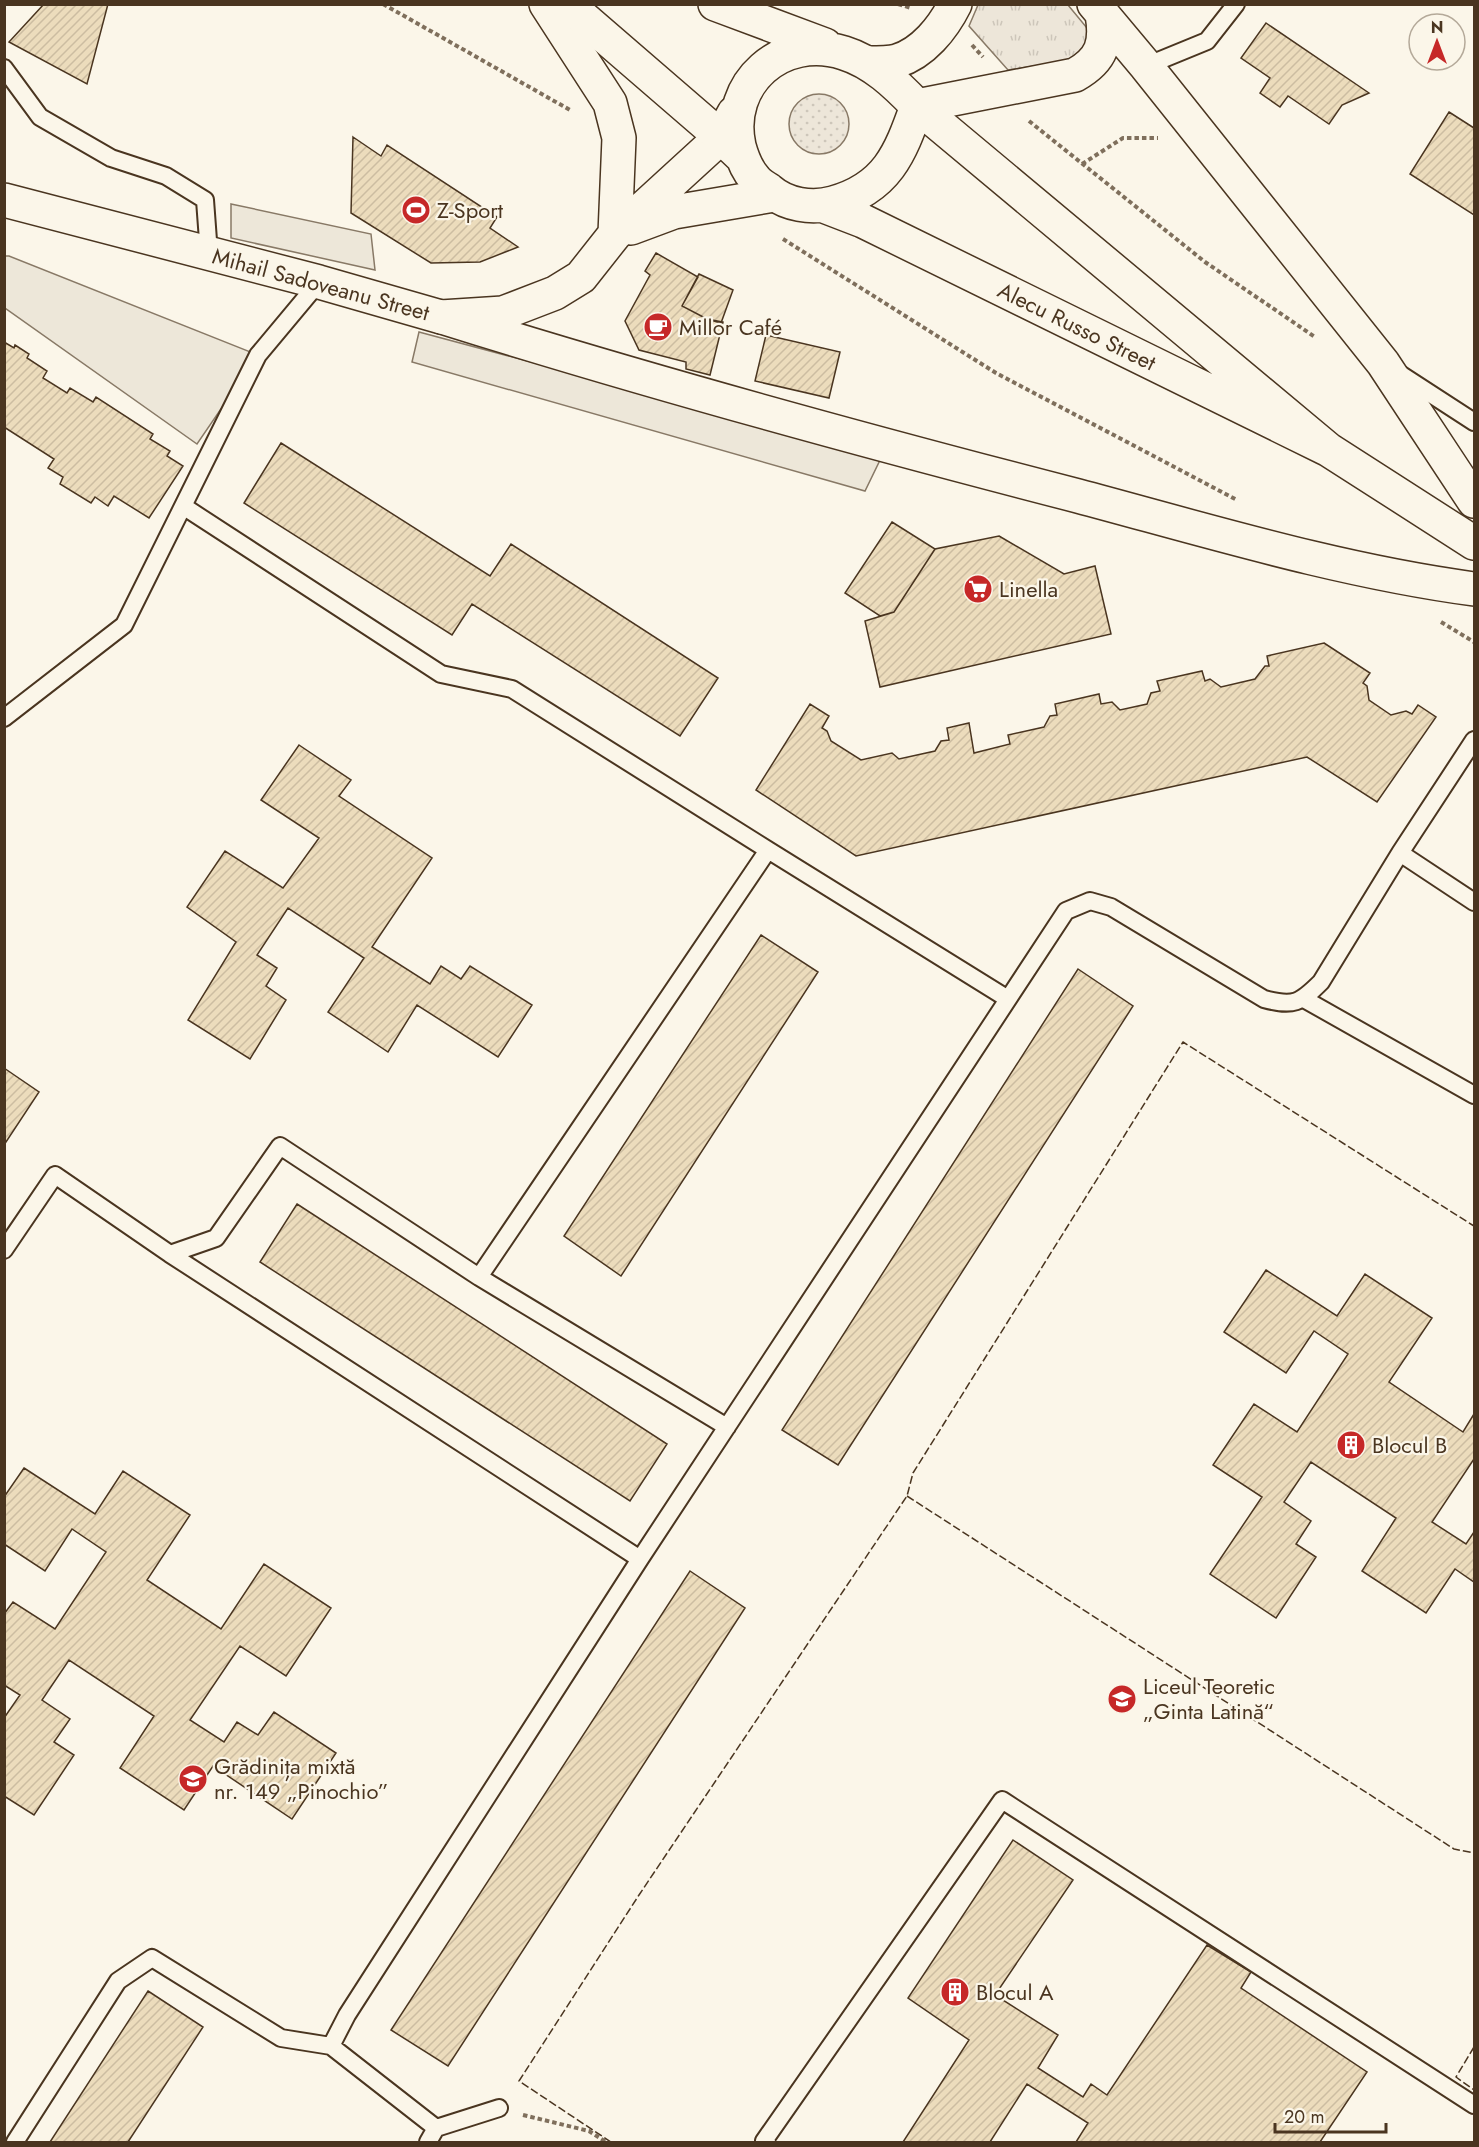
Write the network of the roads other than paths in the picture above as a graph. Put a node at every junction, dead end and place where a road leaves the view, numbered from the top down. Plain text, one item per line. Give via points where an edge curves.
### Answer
1 (546, 4) edge
2 (567, 4) edge
3 (715, 4) edge
4 (955, 4) edge
5 (1236, 4) edge
6 (1098, 9) edge
7 (855, 58) junction
8 (1146, 66) junction
9 (4, 68) edge
10 (1075, 75) junction
11 (917, 106) junction
12 (731, 147) junction
13 (774, 195) junction
14 (4, 200) edge
15 (824, 206) junction
16 (615, 234) junction
17 (208, 254) junction
18 (319, 282) junction
19 (441, 317) junction
20 (1383, 363) junction
21 (1474, 422) edge
22 (1329, 450) junction
23 (1474, 501) edge
24 (183, 506) junction
25 (1474, 543) edge
26 (1474, 589) edge
27 (4, 718) edge
28 (1474, 740) edge
29 (768, 850) junction
30 (1400, 853) junction
31 (1474, 902) edge
32 (1008, 999) junction
33 (1305, 999) junction
34 (1474, 1095) edge
35 (4, 1250) edge
36 (170, 1254) junction
37 (479, 1277) junction
38 (727, 1427) junction
39 (640, 1559) junction
40 (331, 2046) junction
41 (1474, 2106) edge
42 (499, 2108) road end
43 (432, 2135) edge
44 (15, 2142) edge
45 (767, 2142) edge

1 - 16 main road via 610,103 620,138
2 - 12 main road
3 - 7 main road
4 - 7 main road via 947,20 921,49 897,61
5 - 8 lane via 1207,40
6 - 8 main road
6 - 10 main road via 1104,41 1099,55
7 - 11 main road via 897,85
7 - 12 main road via 816,49 790,52 767,64 749,83 738,106
8 - 10 main road
8 - 20 main road
9 - 17 lane via 40,117 111,158 166,176 205,200
10 - 11 main road
11 - 15 main road via 892,166 848,199
11 - 22 main road, Alecu Russo Street
12 - 13 main road via 755,179
12 - 16 main road, Mihail Sadoveanu Street
13 - 15 main road via 798,205
13 - 16 main road via 674,212
14 - 17 main road, Mihail Sadoveanu Street
15 - 22 main road, Alecu Russo Street
16 - 19 main road, Mihail Sadoveanu Street via 581,277 555,293 503,313
17 - 18 main road, Mihail Sadoveanu Street
18 - 19 main road, Mihail Sadoveanu Street
18 - 24 lane via 258,355
19 - 26 main road via 589,363 920,455 1302,555 1415,581
20 - 21 lane
20 - 23 main road
22 - 25 main road, Alecu Russo Street
24 - 27 lane via 124,625
24 - 29 lane via 441,674 512,689
28 - 30 lane
29 - 32 lane
29 - 37 lane
30 - 31 lane
30 - 33 lane via 1322,982
32 - 33 lane via 1066,910 1090,901 1111,908 1264,999 1283,1004
32 - 38 lane
33 - 34 lane
35 - 36 lane via 55,1175
36 - 37 lane via 216,1238 280,1146
36 - 39 lane
37 - 38 lane
38 - 39 lane
39 - 40 lane via 347,2015
40 - 43 lane
40 - 44 lane via 281,2038 152,1958 118,1981
41 - 45 lane via 1002,1800 764,2141
42 - 43 lane

